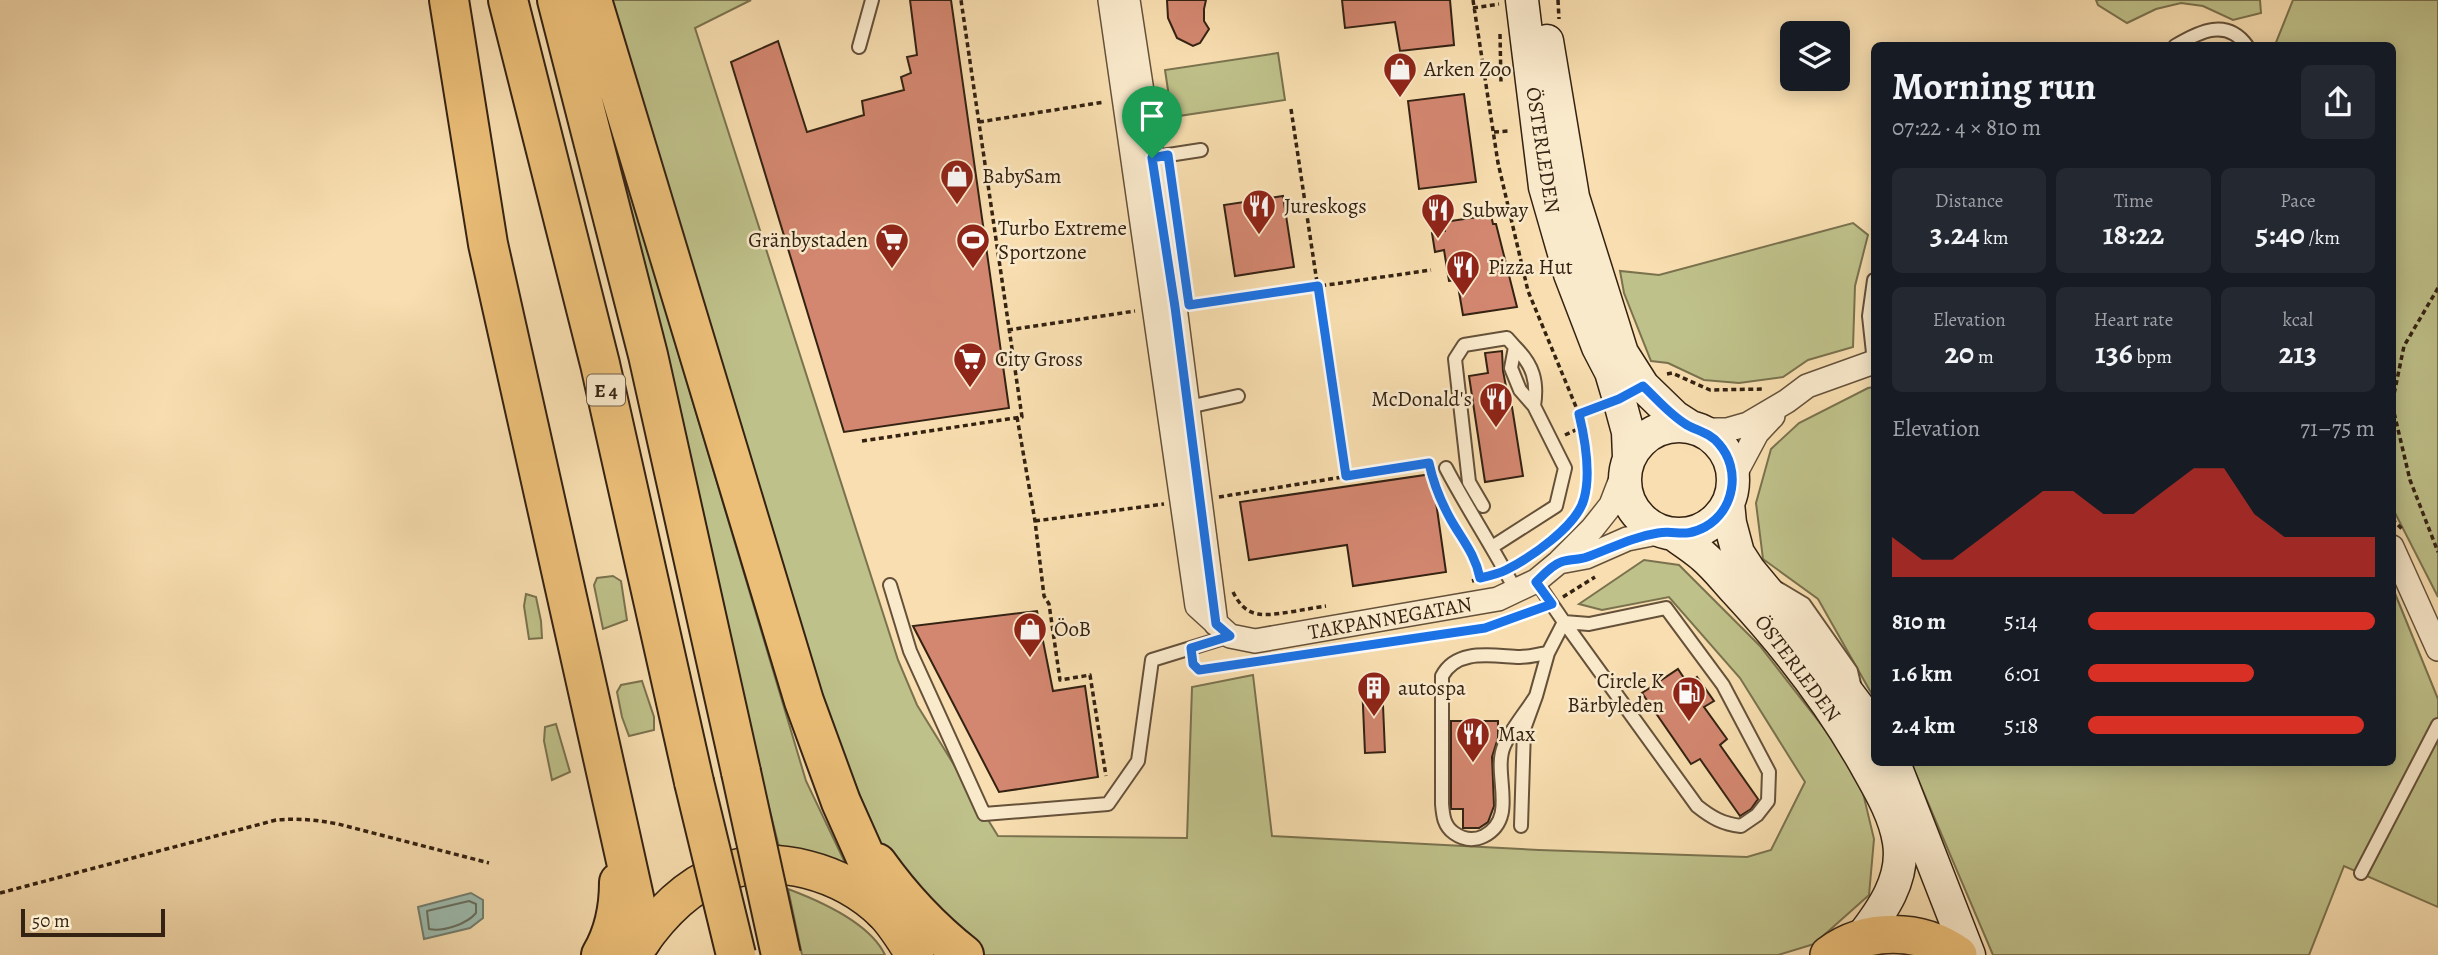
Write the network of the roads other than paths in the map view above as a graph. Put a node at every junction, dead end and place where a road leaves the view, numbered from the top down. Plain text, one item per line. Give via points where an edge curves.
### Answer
1 (449, 0) edge
2 (509, 0) edge
3 (557, 0) edge
4 (592, 0) edge
5 (872, 0) edge
6 (1110, 0) edge
7 (1128, 0) edge
8 (1542, 0) edge
9 (1506, 6) edge
10 (2182, 42) edge
11 (2244, 42) edge
12 (859, 47) dead end
13 (1200, 150) dead end
14 (1143, 159) junction
15 (1871, 302) edge
16 (1871, 334) edge
17 (1871, 363) edge
18 (1631, 392) junction
19 (1779, 395) junction
20 (1238, 396) dead end
21 (1178, 409) junction
22 (1694, 428) junction
23 (1627, 461) junction
24 (1446, 468) dead end
25 (1730, 490) junction
26 (1483, 506) dead end
27 (1668, 533) junction
28 (1492, 547) junction
29 (1552, 554) junction
30 (2396, 556) edge
31 (1519, 581) junction
32 (890, 585) dead end
33 (1564, 621) junction
34 (1223, 630) junction
35 (2438, 649) edge
36 (1548, 653) junction
37 (1536, 696) junction
38 (1867, 718) edge
39 (2438, 725) edge
40 (1895, 766) edge
41 (1521, 825) dead end
42 (854, 829) junction
43 (620, 834) junction
44 (2361, 873) dead end
45 (884, 911) junction
46 (1861, 938) junction
47 (636, 948) edge
48 (601, 955) edge
49 (736, 955) edge
50 (781, 955) edge
51 (915, 955) edge
52 (964, 955) edge
53 (1829, 955) edge
54 (1958, 955) edge
55 (1969, 955) edge

1 - 43 highway via 488,244
2 - 49 highway, E 4, bridge via 600,364
3 - 50 highway, E 4, bridge via 648,355
4 - 42 highway via 804,701
5 - 12 lane
6 - 14 street
7 - 14 street
8 - 18 main road, ÖSTERLEDEN via 1573,197
9 - 18 main road, ÖSTERLEDEN via 1545,187 1570,274 1598,347 1611,372
10 - 11 lane via 2218,28 2239,35
13 - 14 lane
14 - 21 street
15 - 16 lane
17 - 19 street
18 - 22 main road, ÖSTERLEDEN
18 - 23 main road, ÖSTERLEDEN
19 - 22 street via 1748,424 1727,430
19 - 25 street
20 - 21 lane
21 - 34 street
22 - 23 main road via 1661,428 1637,444
22 - 25 main road via 1719,444 1731,466
23 - 27 main road via 1625,486 1631,506 1644,522
23 - 29 street, TAKPANNEGATAN via 1611,505 1592,529
24 - 28 lane
25 - 27 main road via 1718,517 1705,527 1690,533
25 - 38 main road, ÖSTERLEDEN via 1730,523 1738,553
26 - 28 lane via 1469,482 1455,359 1464,345 1507,338 1515,347 1511,368 1520,390 1534,406 1565,468 1556,506
27 - 29 street, TAKPANNEGATAN via 1628,539 1586,557
27 - 46 main road, ÖSTERLEDEN via 1704,556 1766,624 1853,741 1888,804 1899,843 1895,883
28 - 31 lane
29 - 31 street, TAKPANNEGATAN
30 - 35 street
31 - 33 lane via 1552,604
31 - 34 street, TAKPANNEGATAN via 1498,599 1349,627 1255,641
32 - 34 lane via 910,651 984,814 1108,804 1138,761 1152,660 1191,648
33 - 33 lane via 1589,624 1667,608 1723,685 1769,772 1768,801 1757,815 1741,826 1727,825 1697,806
33 - 36 lane
36 - 37 lane
36 - 37 lane via 1464,657 1449,664 1442,676 1442,804 1444,822 1453,832 1476,840 1497,824 1503,812 1500,772 1505,744
37 - 41 lane via 1524,729
39 - 44 lane
40 - 55 main road
42 - 45 highway
42 - 52 highway via 912,907
43 - 47 highway via 636,906
43 - 48 highway via 615,921
45 - 47 main road via 856,889 821,872 780,865 742,868 720,873 690,891 660,916
45 - 51 main road
46 - 53 main road
46 - 54 main road via 1920,937

